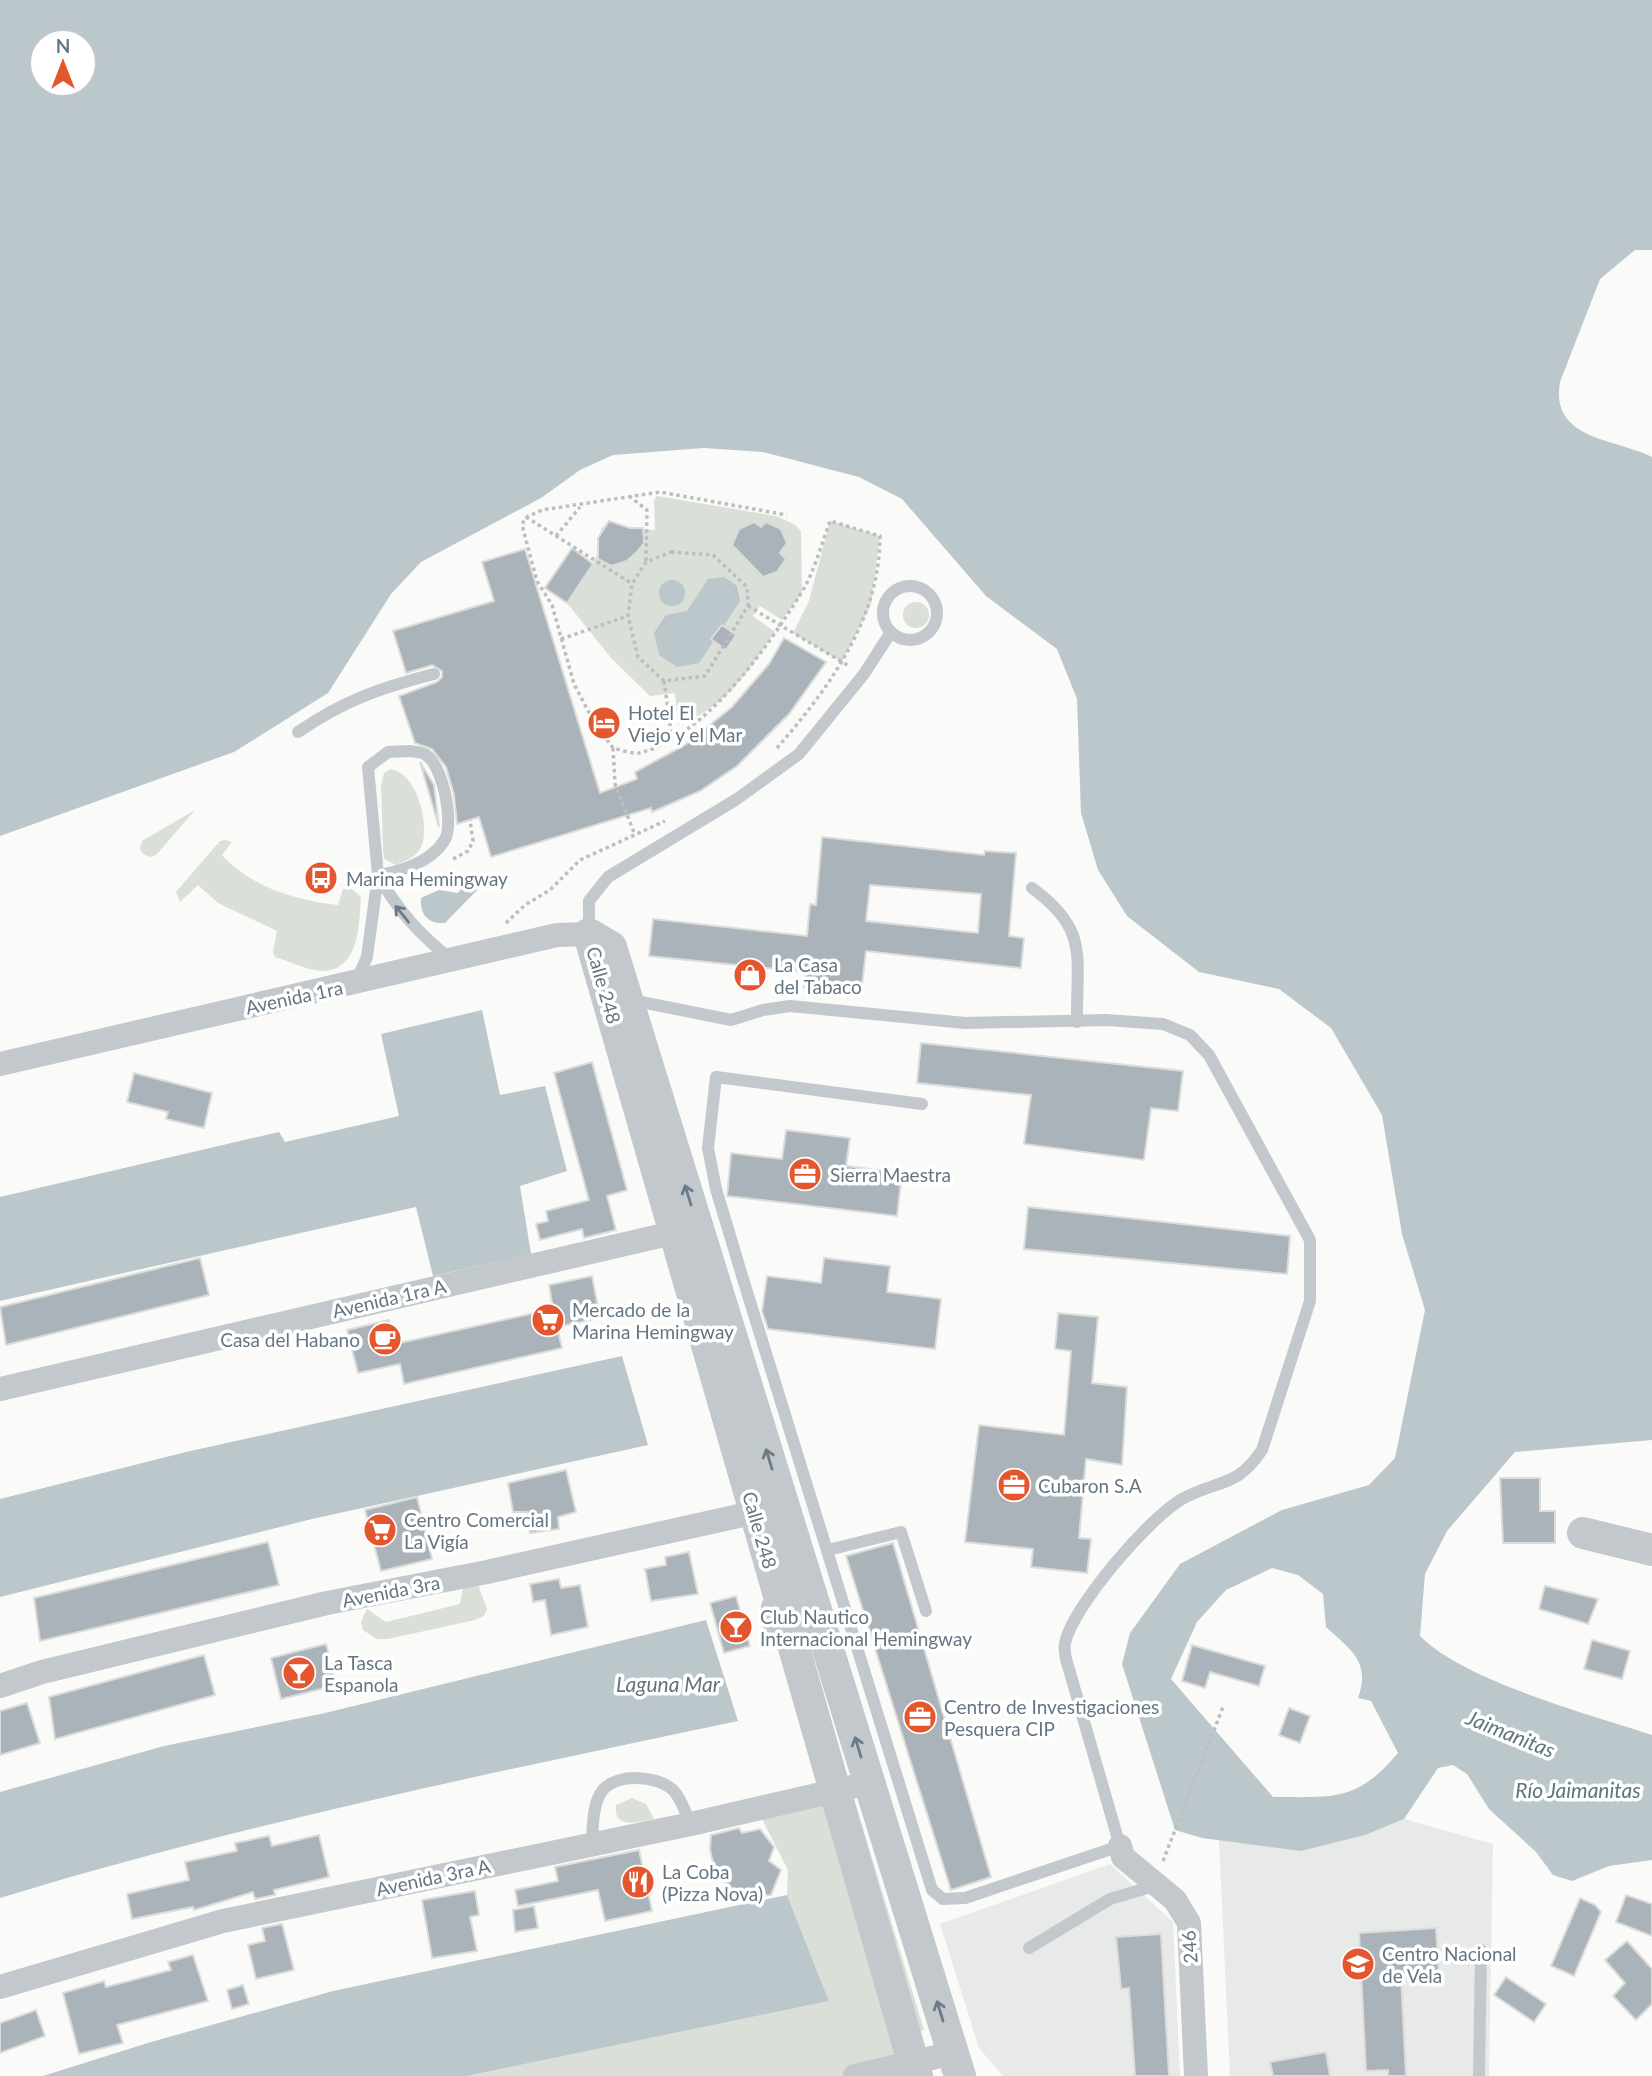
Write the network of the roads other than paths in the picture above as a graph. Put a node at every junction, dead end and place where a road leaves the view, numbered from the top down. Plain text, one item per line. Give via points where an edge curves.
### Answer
1 (891, 632) junction
2 (434, 674) dead end
3 (298, 732) dead end
4 (378, 875) junction
5 (1032, 888) dead end
6 (589, 934) junction
7 (452, 960) junction
8 (355, 984) junction
9 (627, 999) junction
10 (1077, 1021) junction
11 (0, 1064) edge
12 (922, 1104) dead end
13 (686, 1230) junction
14 (0, 1389) edge
15 (769, 1509) junction
16 (1583, 1533) dead end
17 (828, 1550) junction
18 (1652, 1550) edge
19 (926, 1611) dead end
20 (0, 1686) edge
21 (869, 1783) junction
22 (835, 1791) junction
23 (691, 1824) junction
24 (592, 1844) junction
25 (1120, 1846) junction
26 (1154, 1885) junction
27 (1029, 1948) dead end
28 (1481, 1950) dead end
29 (0, 1987) edge
30 (956, 2065) edge
31 (915, 2069) edge
32 (855, 2076) edge
33 (1196, 2076) edge
34 (1479, 2076) edge

1 - 1 lane via 883,617 891,593 908,586 933,597 937,615 930,631 915,640
1 - 6 lane via 799,754 737,799 608,877 589,901
2 - 3 lane via 334,707
4 - 4 lane via 400,872 443,845 449,833 450,817 437,768 427,755 388,752 368,767
7 -> 4 lane via 418,934 396,908
4 - 8 lane via 367,957
5 - 10 lane via 1069,921 1076,942
6 - 7 street, Avenida 1ra via 557,935
6 - 9 street, Calle 248 via 611,947
6 - 13 street, Calle 248
7 - 8 street, Avenida 1ra
8 - 11 street, Avenida 1ra
9 - 10 lane via 731,1020 790,1006 965,1023
13 -> 9 street, Calle 248
10 - 25 lane via 1163,1024 1191,1035 1209,1055 1310,1240 1310,1301 1262,1450 1238,1478 1184,1498 1157,1516 1096,1589 1064,1645
12 - 17 lane via 716,1077 708,1149 716,1189
13 - 14 street, Avenida 1ra A
13 - 15 street, Calle 248
15 - 20 street, Avenida 3ra via 327,1603
21 -> 15 street, Calle 248
15 - 22 street, Calle 248 via 779,1596
16 - 18 street
17 - 19 lane via 901,1532
17 - 25 lane via 932,1890 943,1899 965,1898
21 - 22 street, Avenida 3ra A
30 -> 21 street, Calle 248
22 - 23 street, Avenida 3ra A
22 - 31 street, Calle 248
23 - 24 street, Avenida 3ra A
23 - 24 lane via 673,1790 658,1782 634,1778 612,1782 596,1804
24 - 29 street, Avenida 3ra A via 223,1921
25 - 26 street, 246 via 1123,1857
26 - 27 lane via 1110,1899
26 - 33 street, 246 via 1175,1900 1189,1923
28 - 34 lane
30 - 31 street
31 - 32 street

